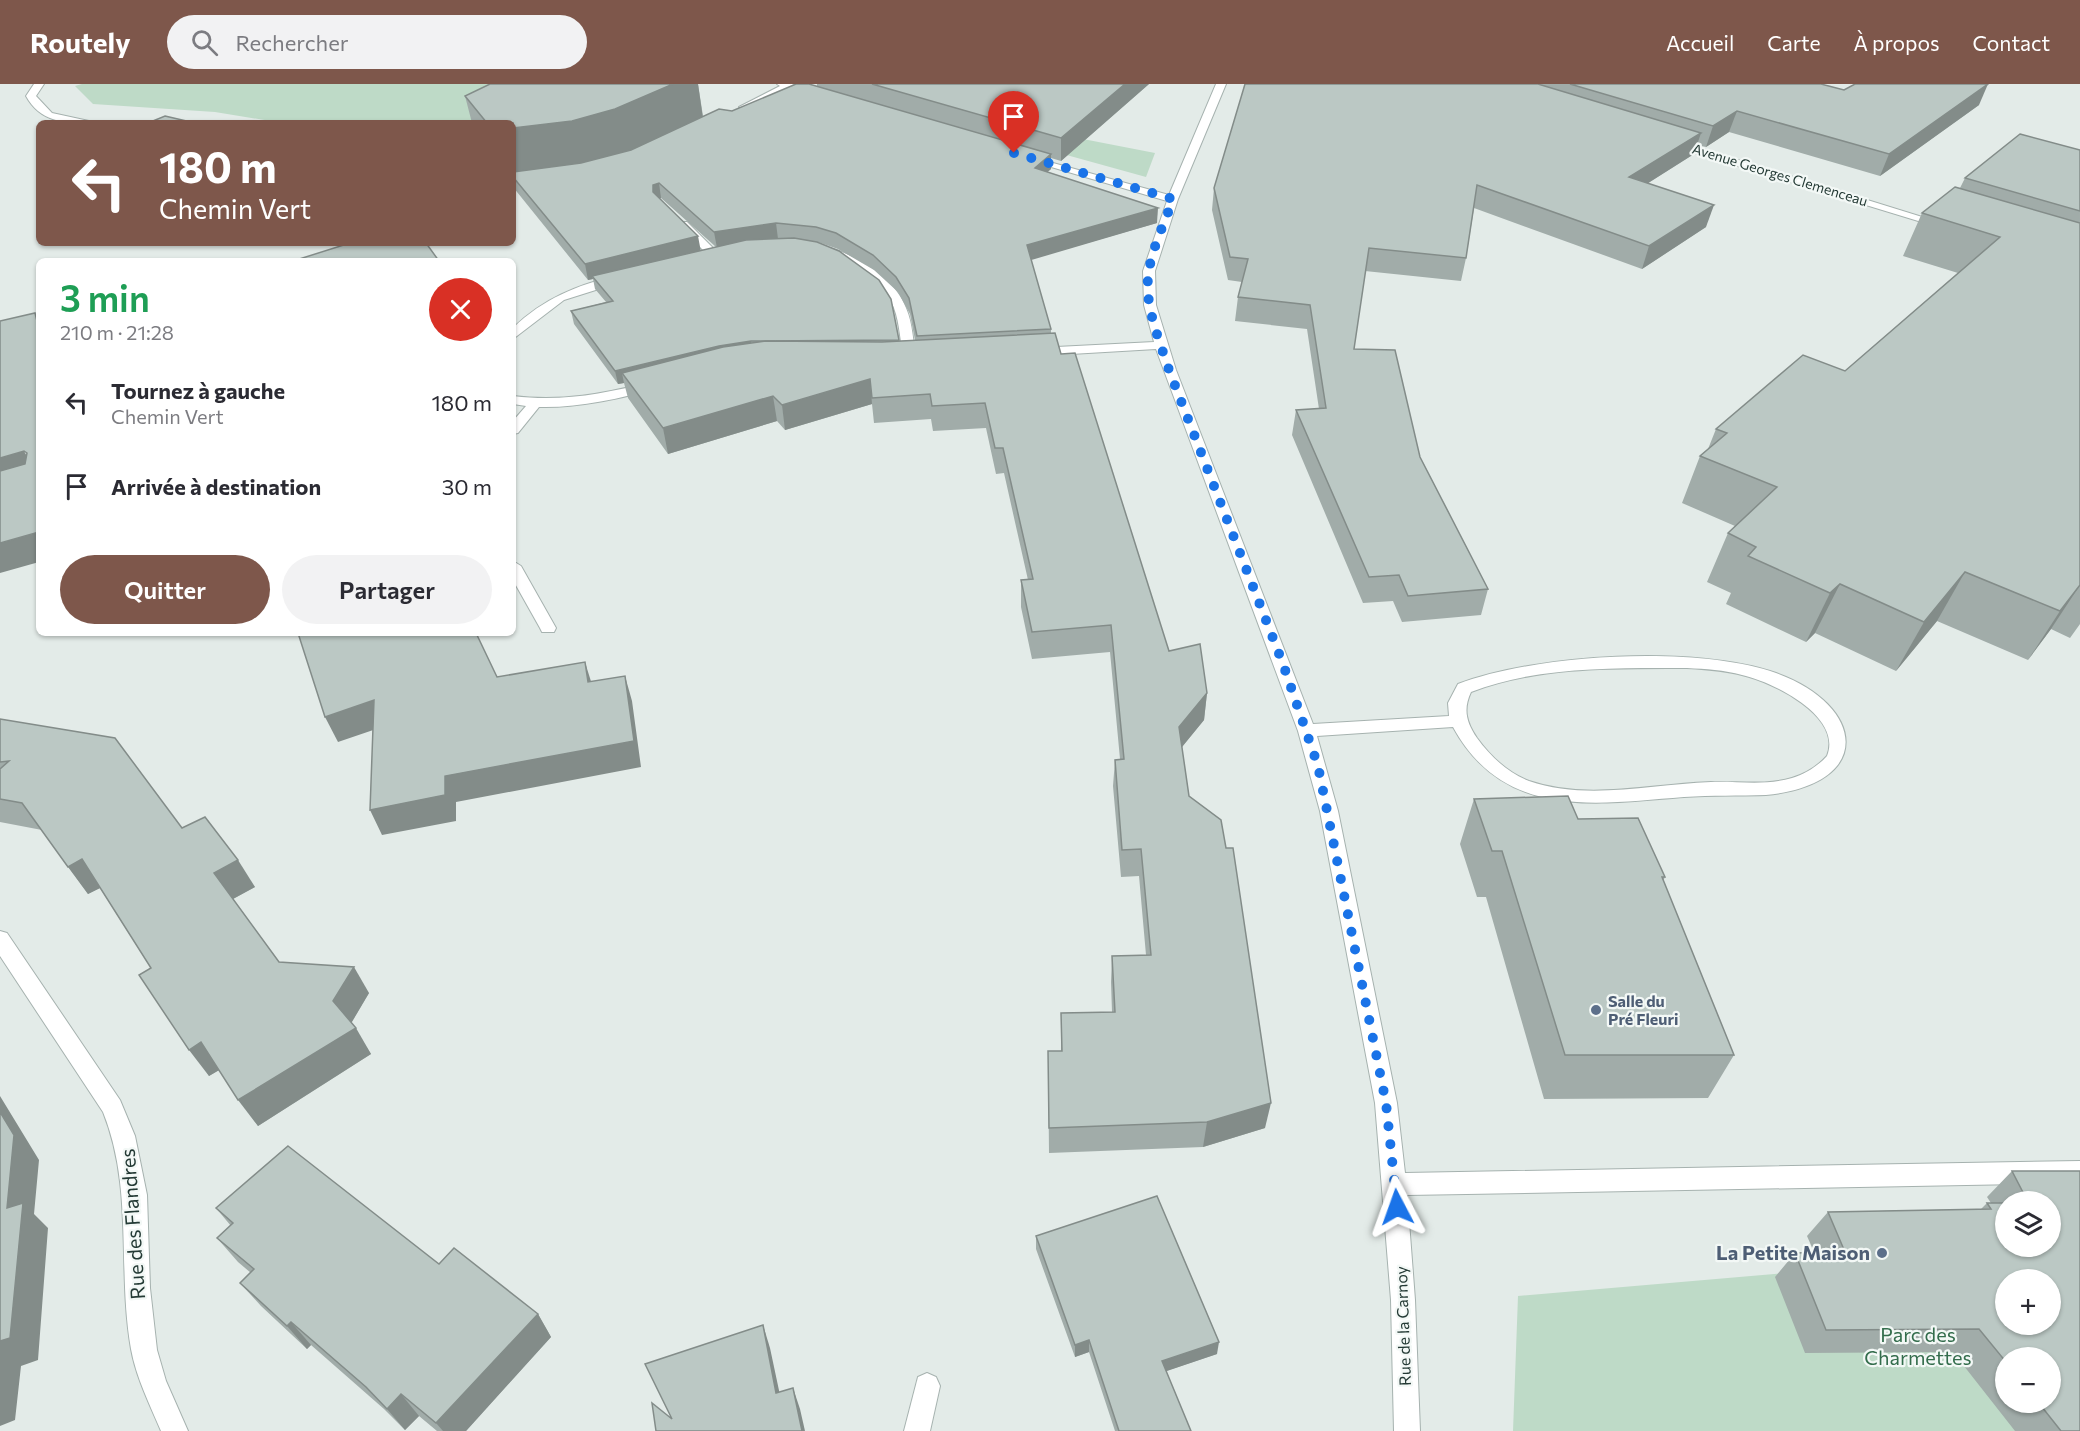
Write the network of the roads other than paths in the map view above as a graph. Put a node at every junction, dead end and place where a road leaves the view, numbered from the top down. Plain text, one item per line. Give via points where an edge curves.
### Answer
1 (39, 84) edge
2 (1221, 84) edge
3 (785, 85) edge
4 (822, 96) edge
5 (734, 112) edge
6 (62, 120) edge
7 (1664, 140) edge
8 (1014, 153) edge
9 (1173, 199) junction
10 (677, 218) edge
11 (1949, 227) edge
12 (816, 248) edge
13 (730, 250) edge
14 (633, 275) edge
15 (516, 332) edge
16 (1161, 345) junction
17 (1024, 352) edge
18 (891, 359) edge
19 (665, 382) edge
20 (516, 401) edge
21 (535, 404) junction
22 (516, 426) edge
23 (516, 571) edge
24 (548, 628) dead end
25 (1458, 721) junction
26 (1307, 731) junction
27 (0, 939) edge
28 (2080, 1172) edge
29 (1395, 1184) junction
30 (927, 1386) dead end
31 (175, 1431) edge
32 (916, 1431) edge
33 (1407, 1431) edge

1 - 6 street via 31,96 35,105 45,114
2 - 9 street, Rue de la Carnoy
3 - 4 street
3 - 5 street
7 - 11 street, Avenue Georges Clemenceau
8 - 9 street
9 - 16 street, Rue de la Carnoy via 1149,271 1149,299
10 - 13 street via 707,256
12 - 18 street via 850,259 898,303 916,358
14 - 15 street via 557,298 534,313
16 - 17 street
16 - 26 street, Rue de la Carnoy
19 - 21 street via 595,399
20 - 21 street
21 - 22 street
23 - 24 street
25 - 25 street via 1469,742 1498,772 1524,786 1564,795 1786,786 1825,769 1837,753 1838,735 1826,715 1809,699 1758,674 1718,664 1657,662 1532,669 1491,676 1464,688 1457,703
25 - 26 street
26 - 29 street, Rue de la Carnoy via 1329,811 1352,927 1386,1103
27 - 31 street, Rue des Flandres via 124,1131 133,1166 144,1350
28 - 29 street
29 - 33 street, Rue de la Carnoy
30 - 32 street

